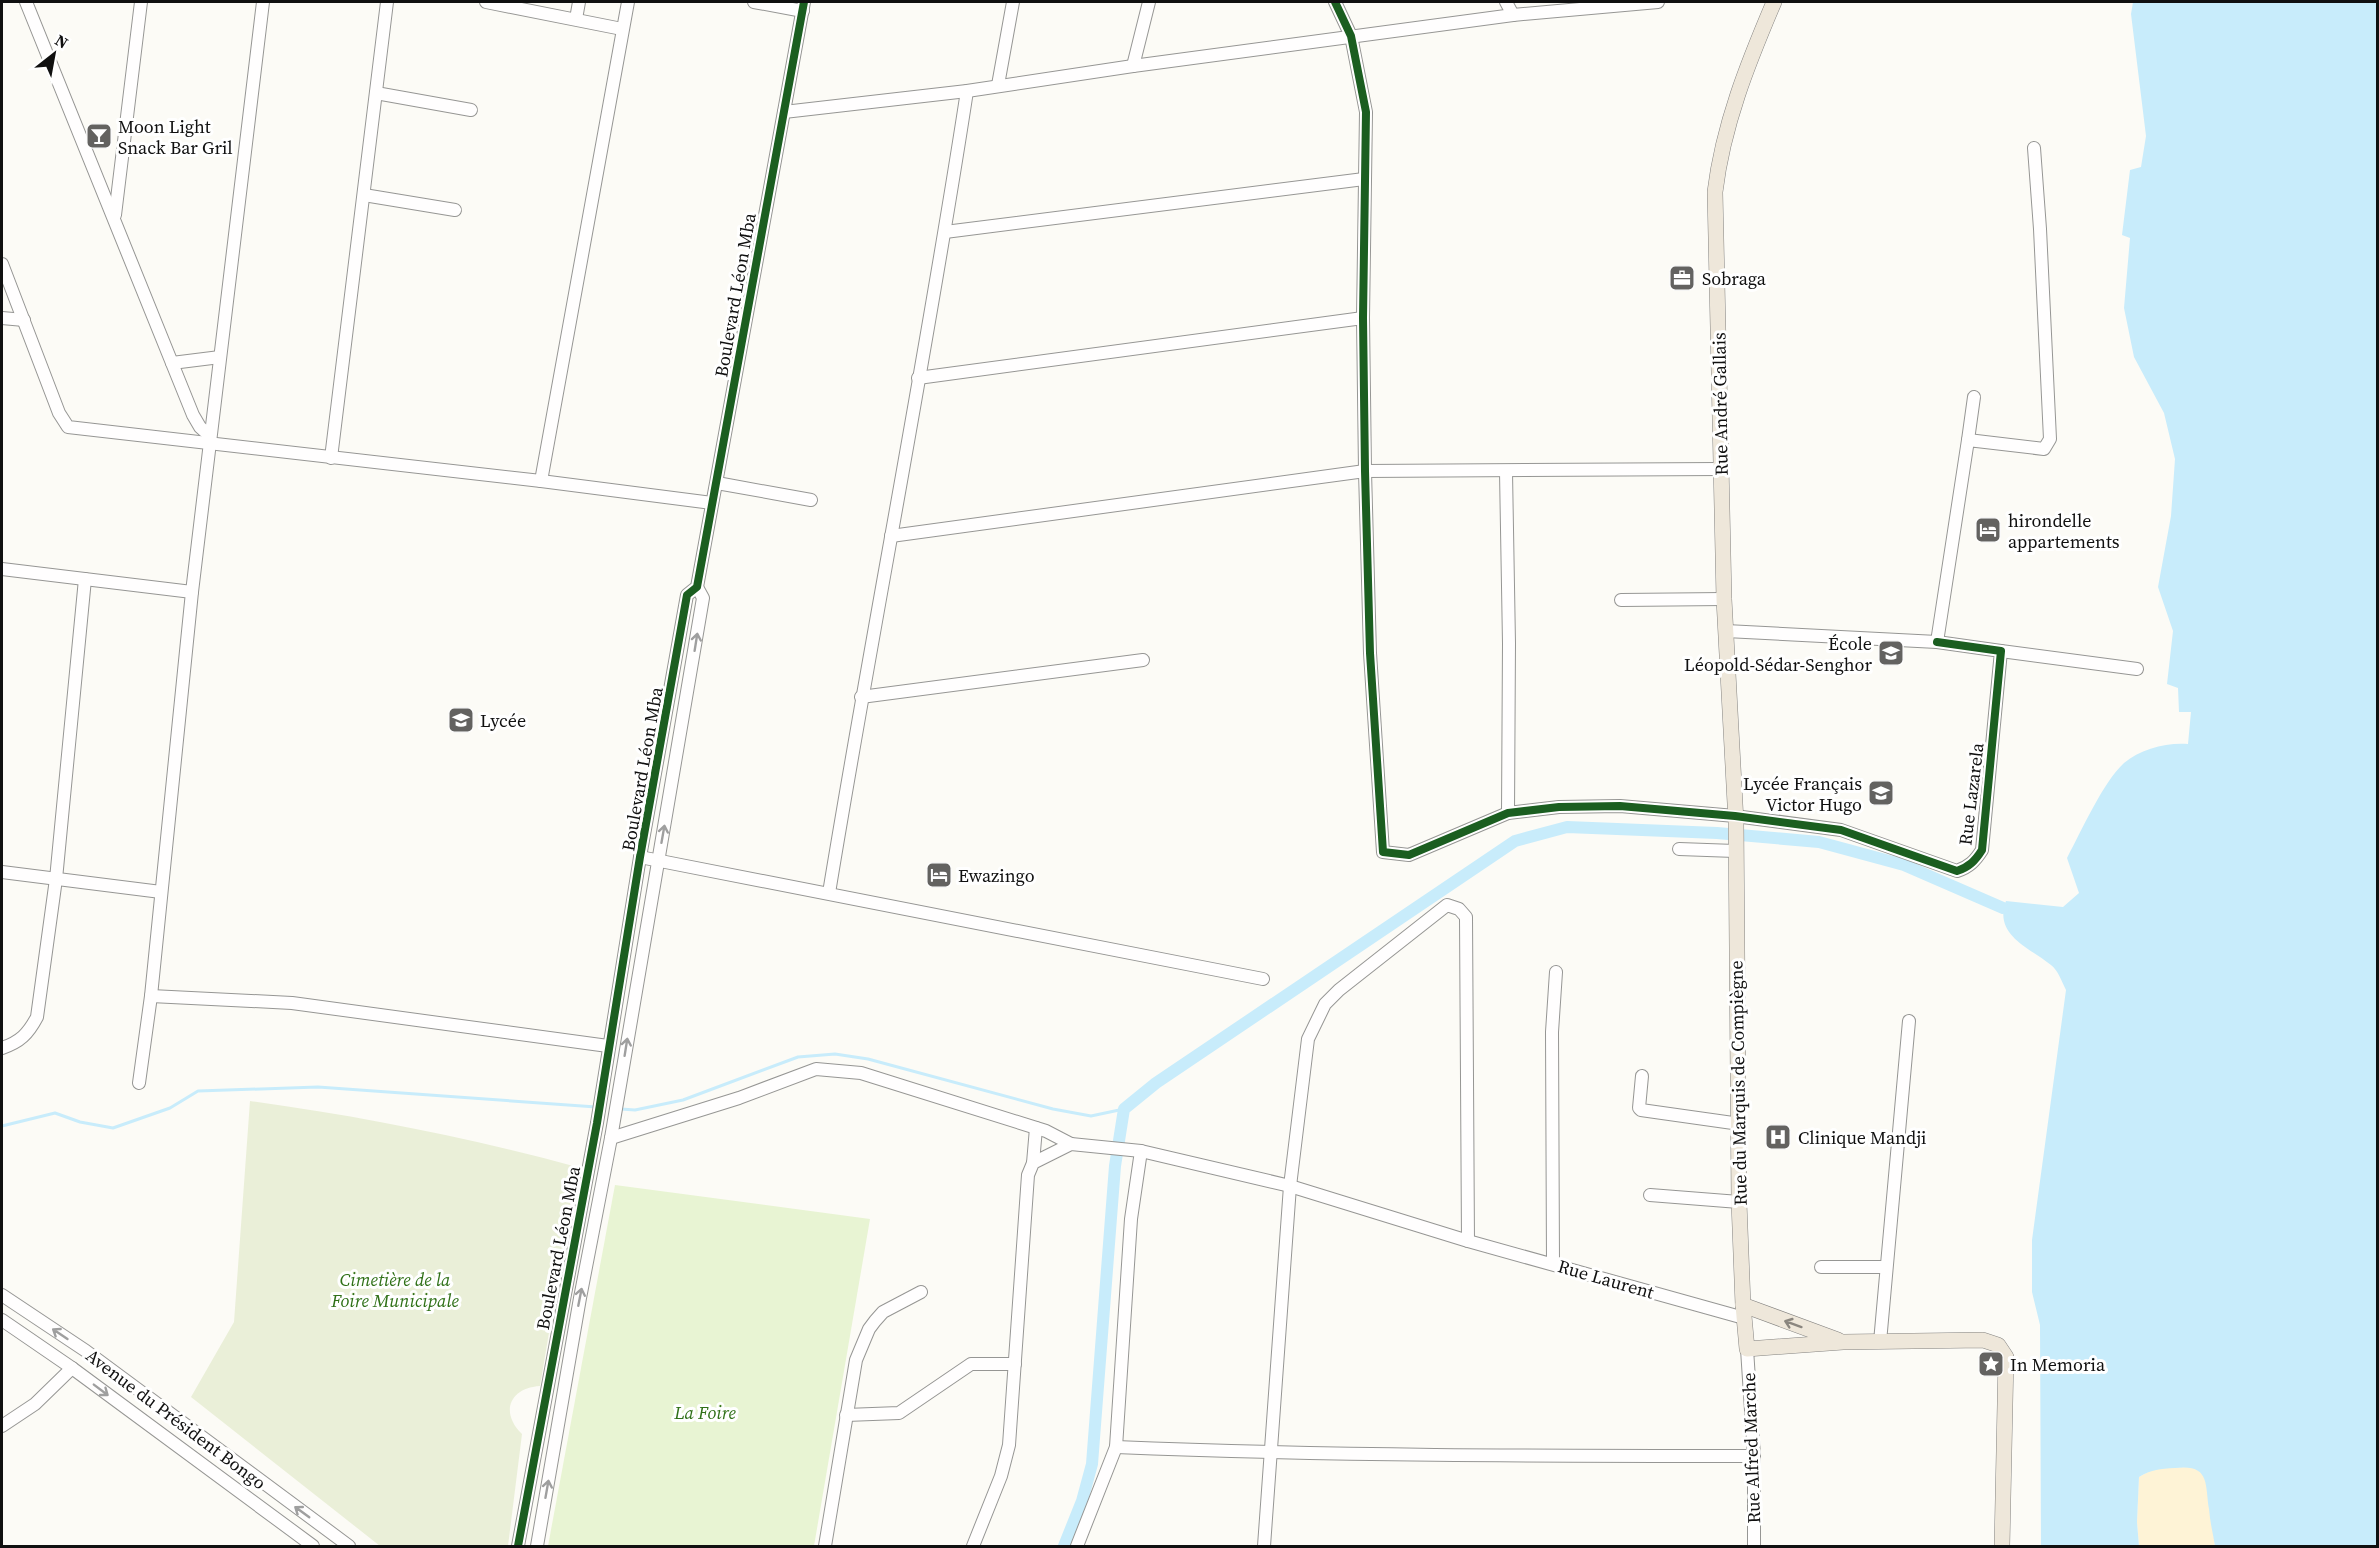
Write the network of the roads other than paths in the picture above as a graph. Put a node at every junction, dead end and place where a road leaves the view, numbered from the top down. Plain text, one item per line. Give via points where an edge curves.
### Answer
1 (26, 2) edge
2 (141, 2) edge
3 (263, 2) edge
4 (387, 2) edge
5 (486, 2) edge
6 (579, 2) edge
7 (628, 2) edge
8 (754, 2) edge
9 (1012, 2) edge
10 (1149, 2) edge
11 (1335, 2) edge
12 (1506, 2) edge
13 (1658, 2) edge
14 (1774, 2) edge
15 (804, 6) edge
16 (1513, 15) junction
17 (576, 19) junction
18 (622, 29) junction
19 (1351, 36) junction
20 (1133, 66) junction
21 (998, 86) junction
22 (967, 91) junction
23 (376, 93) junction
24 (471, 110) dead end
25 (784, 112) junction
26 (2034, 148) dead end
27 (1364, 179) junction
28 (364, 195) junction
29 (455, 210) dead end
30 (114, 218) junction
31 (945, 232) junction
32 (2, 264) edge
33 (2, 318) edge
34 (1363, 318) junction
35 (24, 320) junction
36 (220, 357) junction
37 (172, 363) junction
38 (918, 378) junction
39 (1974, 397) dead end
40 (210, 440) junction
41 (1968, 440) junction
42 (331, 458) junction
43 (1721, 469) junction
44 (1365, 471) junction
45 (1506, 472) junction
46 (541, 481) junction
47 (717, 483) junction
48 (811, 500) dead end
49 (712, 503) junction
50 (891, 536) junction
51 (2, 569) edge
52 (85, 579) junction
53 (697, 587) junction
54 (192, 592) junction
55 (1724, 599) junction
56 (1621, 600) dead end
57 (1726, 631) junction
58 (1937, 642) junction
59 (2001, 651) junction
60 (1143, 660) dead end
61 (2137, 669) dead end
62 (861, 697) junction
63 (1508, 813) junction
64 (1736, 819) junction
65 (1735, 848) junction
66 (1679, 849) dead end
67 (640, 857) junction
68 (659, 861) junction
69 (2, 872) edge
70 (56, 879) junction
71 (160, 892) junction
72 (829, 893) junction
73 (1556, 972) dead end
74 (1263, 979) dead end
75 (151, 996) junction
76 (1909, 1021) dead end
77 (608, 1046) junction
78 (2, 1048) edge
79 (1642, 1076) dead end
80 (139, 1083) dead end
81 (1740, 1124) junction
82 (1036, 1128) junction
83 (611, 1138) junction
84 (1071, 1144) junction
85 (1136, 1150) junction
86 (1033, 1163) junction
87 (1290, 1186) junction
88 (1650, 1194) dead end
89 (1739, 1202) junction
90 (1468, 1241) junction
91 (1553, 1264) junction
92 (1821, 1267) dead end
93 (1886, 1267) junction
94 (921, 1292) dead end
95 (2, 1295) edge
96 (1744, 1312) junction
97 (2, 1320) edge
98 (1844, 1342) junction
99 (1880, 1342) junction
100 (1747, 1349) junction
101 (1015, 1364) junction
102 (72, 1368) junction
103 (846, 1415) junction
104 (2, 1426) edge
105 (1116, 1447) junction
106 (1271, 1454) junction
107 (1754, 1456) junction
108 (313, 1546) edge
109 (349, 1546) edge
110 (518, 1546) edge
111 (537, 1546) edge
112 (825, 1546) edge
113 (973, 1546) edge
114 (1077, 1546) edge
115 (1264, 1546) edge
116 (1754, 1546) edge
117 (2002, 1546) edge

1 - 30 street
2 - 30 street
3 - 36 street
4 - 23 street
5 - 17 street
6 - 17 street
7 - 18 street
8 - 15 street
9 - 21 street
10 - 20 street
11 - 19 street
12 - 16 street
13 - 16 street
14 - 43 main road, Rue André Gallais via 1745,69 1719,162 1716,192
15 - 25 street, Boulevard Léon Mba
16 - 19 street
17 - 18 street
18 - 46 street
19 - 20 street
19 - 27 street via 1366,112
20 - 21 street
21 - 22 street
22 - 25 street
22 - 31 street
23 - 24 street
23 - 28 street
25 - 47 street, Boulevard Léon Mba
26 - 41 street via 2050,439 2044,449
27 - 31 street
27 - 34 street
28 - 29 street
28 - 42 street
30 - 37 street
31 - 38 street
32 - 35 street
33 - 35 street
34 - 38 street
34 - 44 street
35 - 40 street via 68,427
36 - 37 street
36 - 40 street
37 - 40 street via 196,422
38 - 50 street
39 - 41 street
40 - 42 street
40 - 54 street
41 - 58 street
42 - 46 street
43 - 45 street
43 - 55 main road, Rue André Gallais
44 - 45 street
44 - 50 street
44 - 63 street, Rue Lazarela via 1370,653 1383,852 1408,855
45 - 63 street
46 - 49 street
47 - 48 street
47 - 49 street, Boulevard Léon Mba
49 - 53 street, Boulevard Léon Mba
50 - 62 street
51 - 52 street
52 - 54 street
52 - 70 street
53 - 67 street, Boulevard Léon Mba via 687,595
68 -> 53 street, Boulevard Léon Mba via 703,598
54 - 71 street
55 - 56 street
55 - 57 main road, Rue André Gallais
57 - 58 street
57 - 64 main road, Rue André Gallais
58 - 59 street
59 - 61 street
59 - 64 street, Rue Lazarela via 1982,850 1966,868 1957,871 1841,830
60 - 62 street
62 - 72 street
63 - 64 street, Rue Lazarela via 1620,806
64 - 65 main road, Rue du Marquis de Compiègne
65 - 66 street
65 - 81 main road, Rue du Marquis de Compiègne
67 - 68 street
67 - 77 street, Boulevard Léon Mba
68 - 72 street
83 -> 68 street, Boulevard Léon Mba
69 - 70 street
70 - 71 street
70 - 78 street via 37,1017 30,1032
71 - 75 street
72 - 74 street
73 - 91 street via 1552,1032
75 - 77 street via 292,1003
75 - 80 street
76 - 93 street
77 - 110 street, Boulevard Léon Mba
79 - 81 street via 1641,1110
81 - 89 main road, Rue du Marquis de Compiègne
82 - 83 street, Rue Laurent via 861,1073 816,1069 740,1098
82 - 84 street, Rue Laurent
82 - 86 street
111 -> 83 street, Boulevard Léon Mba
84 - 85 street, Rue Laurent
84 - 86 street
85 - 87 street, Rue Laurent
85 - 105 street
86 - 101 street via 1028,1175
87 - 90 street, Rue Laurent
87 - 90 street via 1308,1039 1325,1004 1447,905 1459,909 1466,917
87 - 106 street
88 - 89 street
89 - 96 main road, Rue du Marquis de Compiègne
90 - 91 street, Rue Laurent
91 - 96 street, Rue Laurent
92 - 93 street
93 - 99 street
94 - 103 street via 883,1312 868,1329 856,1360
109 -> 95 street, Avenue du Président Bongo via 86,1352
98 -> 96 main road
96 - 100 main road, Rue du Marquis de Compiègne
97 - 102 street, Avenue du Président Bongo
98 - 99 main road
98 - 100 main road
99 - 117 main road via 1983,1340 2003,1349 2006,1357
100 - 107 street, Rue Alfred Marche
101 - 103 street via 971,1364 899,1413
101 - 113 street via 1009,1445
102 - 104 street via 35,1404
102 -> 108 street, Avenue du Président Bongo
103 - 112 street
105 - 106 street
105 - 114 street
106 - 107 street
106 - 115 street
107 - 116 street, Rue Alfred Marche

